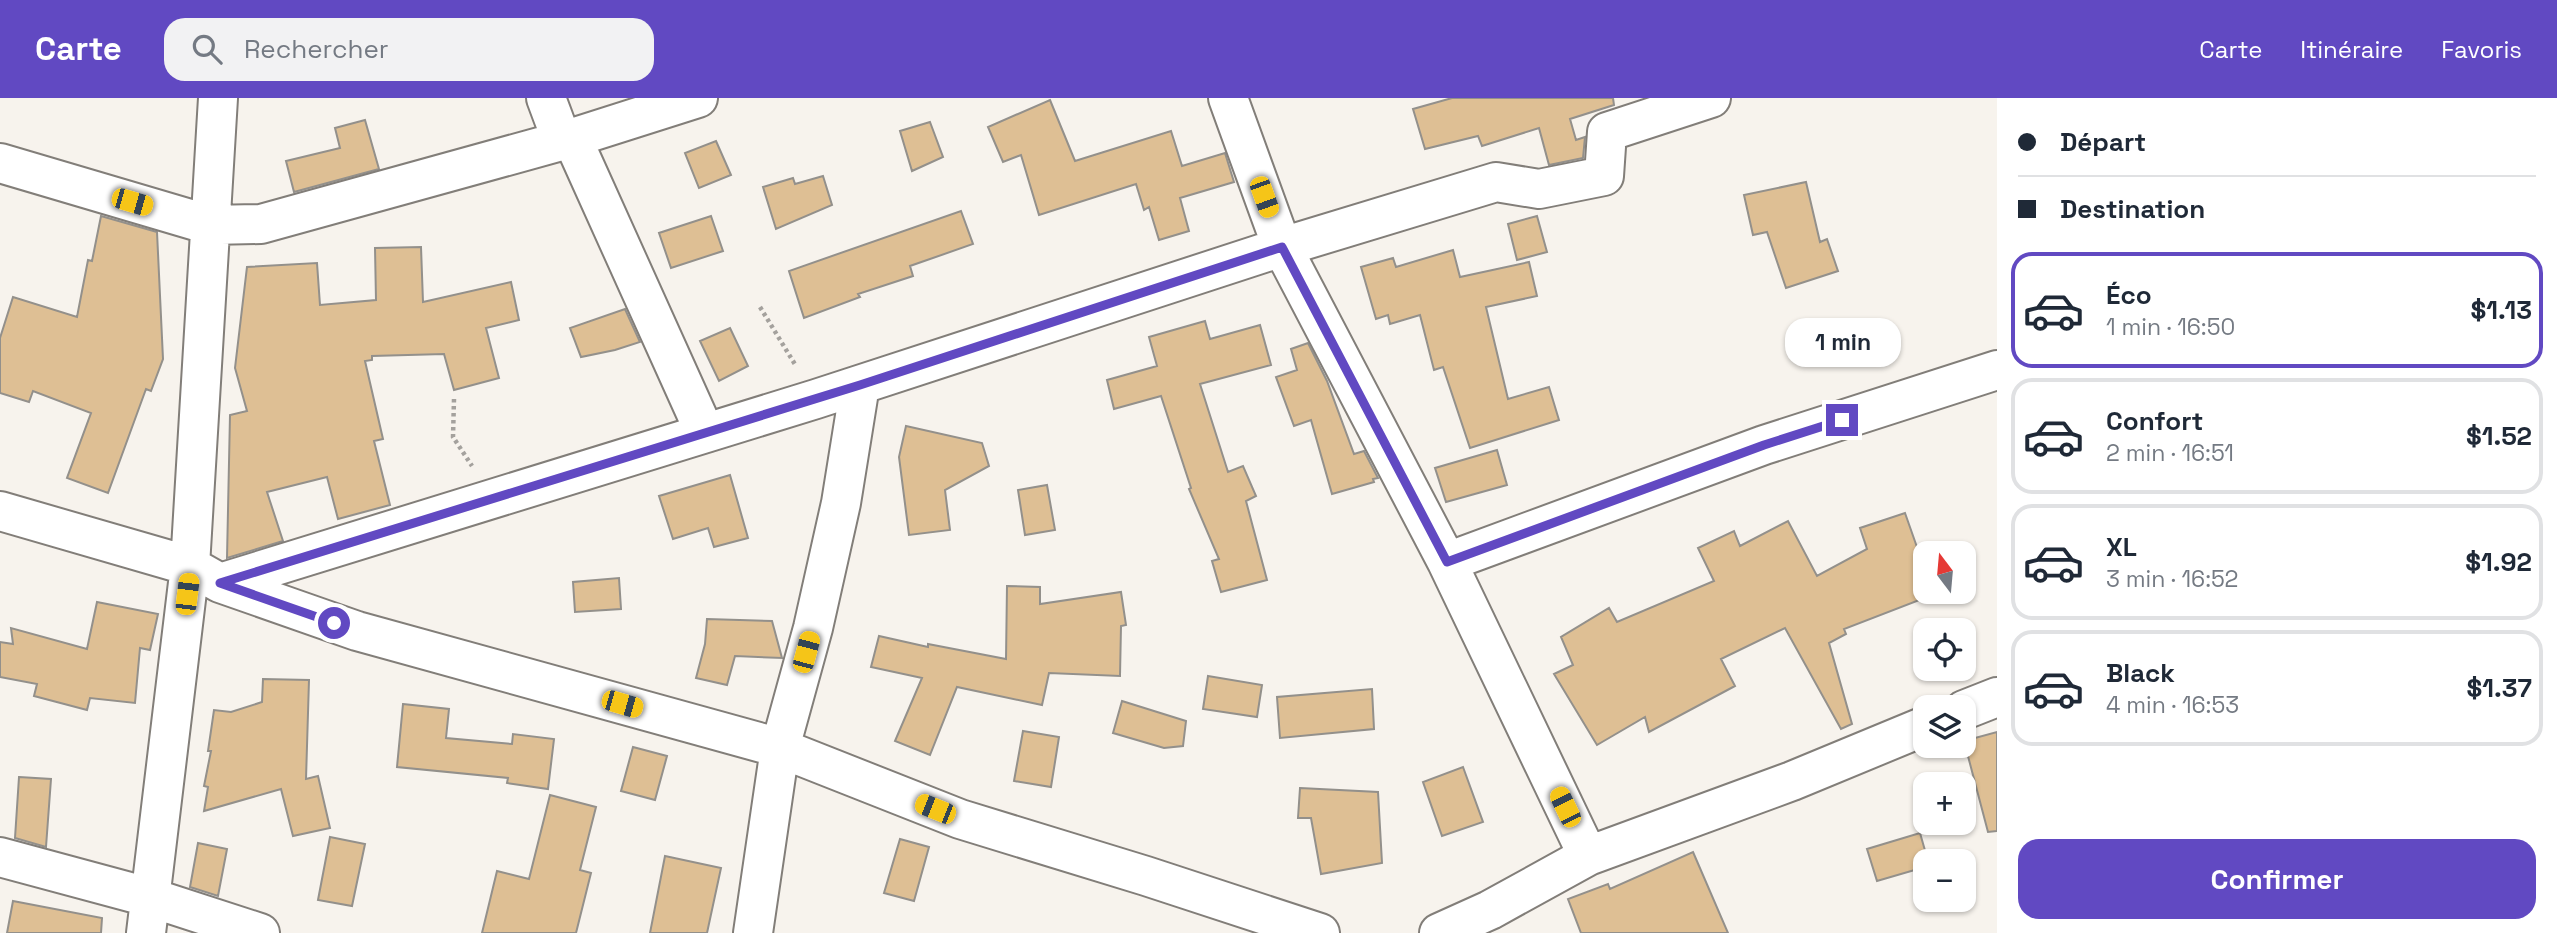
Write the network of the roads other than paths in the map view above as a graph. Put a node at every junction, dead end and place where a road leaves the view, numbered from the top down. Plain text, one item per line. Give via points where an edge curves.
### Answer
1 (218, 98) edge
2 (545, 98) edge
3 (698, 98) edge
4 (1228, 98) edge
5 (1710, 98) edge
6 (567, 139) junction
7 (0, 163) edge
8 (211, 225) junction
9 (1282, 247) junction
10 (1997, 370) edge
11 (860, 385) junction
12 (705, 433) junction
13 (0, 511) edge
14 (1447, 562) junction
15 (205, 575) junction
16 (1997, 697) edge
17 (1976, 705) edge
18 (1913, 731) edge
19 (780, 748) junction
20 (1588, 856) junction
21 (0, 857) edge
22 (149, 916) edge
23 (260, 933) edge
24 (753, 933) edge
25 (1320, 933) edge
26 (1440, 933) edge

1 - 8 street
2 - 6 street
3 - 6 street
4 - 9 street
5 - 9 street via 1607,132 1604,176 1539,189 1496,182
6 - 8 street via 261,224
6 - 12 street
7 - 8 street
8 - 15 street
9 - 11 street
9 - 14 street
10 - 14 street via 1764,445
11 - 12 street
11 - 19 street via 841,503
12 - 15 street via 483,503
13 - 15 street
14 - 20 street
15 - 19 street via 357,631
15 - 22 street
16 - 17 street
18 - 20 street
19 - 24 street
19 - 25 street via 960,819
20 - 26 street
21 - 22 street
22 - 23 street

